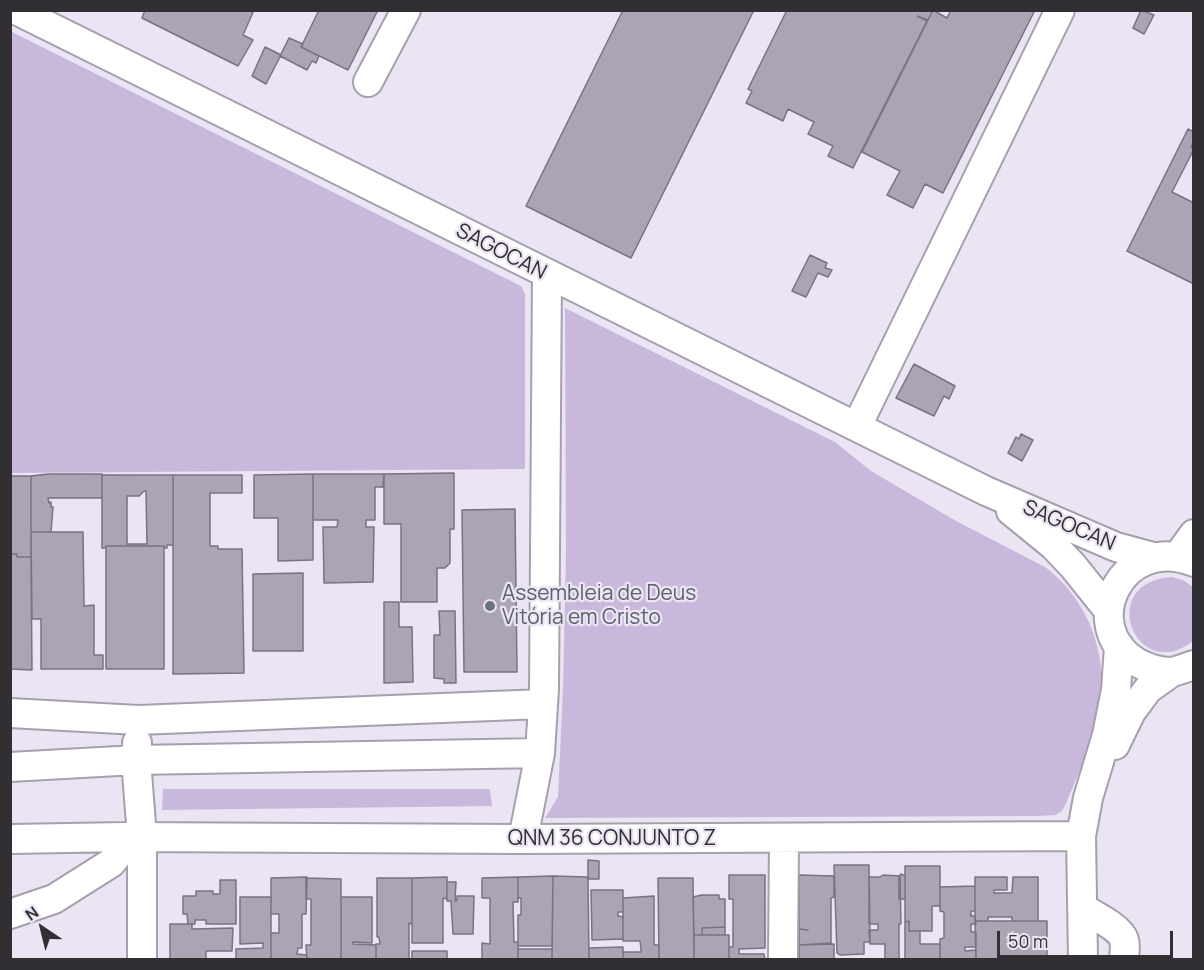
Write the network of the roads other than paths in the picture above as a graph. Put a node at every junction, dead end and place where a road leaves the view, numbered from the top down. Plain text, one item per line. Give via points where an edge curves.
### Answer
1 (16, 10) edge
2 (406, 10) edge
3 (1060, 10) edge
4 (368, 82) dead end
5 (547, 275) junction
6 (857, 426) junction
7 (986, 491) junction
8 (1180, 552) edge
9 (1108, 611) junction
10 (1119, 646) junction
11 (1183, 668) edge
12 (543, 704) junction
13 (10, 712) edge
14 (138, 720) junction
15 (540, 753) junction
16 (136, 760) junction
17 (10, 767) edge
18 (1088, 798) junction
19 (1081, 836) junction
20 (134, 837) junction
21 (784, 838) junction
22 (10, 839) edge
23 (523, 839) junction
24 (1082, 908) junction
25 (10, 914) edge
26 (142, 960) edge
27 (783, 960) edge
28 (1083, 960) edge
29 (1124, 960) edge

1 - 5 street, SAGOCAN
2 - 4 street
3 - 6 street
5 - 6 street, SAGOCAN
5 - 12 street
6 - 7 street, SAGOCAN
7 - 8 street, SAGOCAN via 1116,547
7 - 9 street, SAGOCAN via 1054,546
8 - 9 street via 1131,567 1115,587
9 - 10 street via 1112,635
10 - 11 street via 1126,656 1148,669
10 - 18 street via 1107,735
11 - 18 street via 1148,689 1131,712
12 - 14 street
12 - 15 street
13 - 14 street
14 - 16 street
15 - 16 street
15 - 23 street
16 - 17 street
16 - 20 street
18 - 19 street
19 - 21 street, QNM 36 CONJUNTO Z
19 - 24 street
20 - 22 street, QNM 36 CONJUNTO Z
20 - 23 street, QNM 36 CONJUNTO Z
20 - 25 street via 111,863 54,899
20 - 26 street
21 - 23 street, QNM 36 CONJUNTO Z
21 - 27 street
24 - 28 street
24 - 29 street via 1123,936

